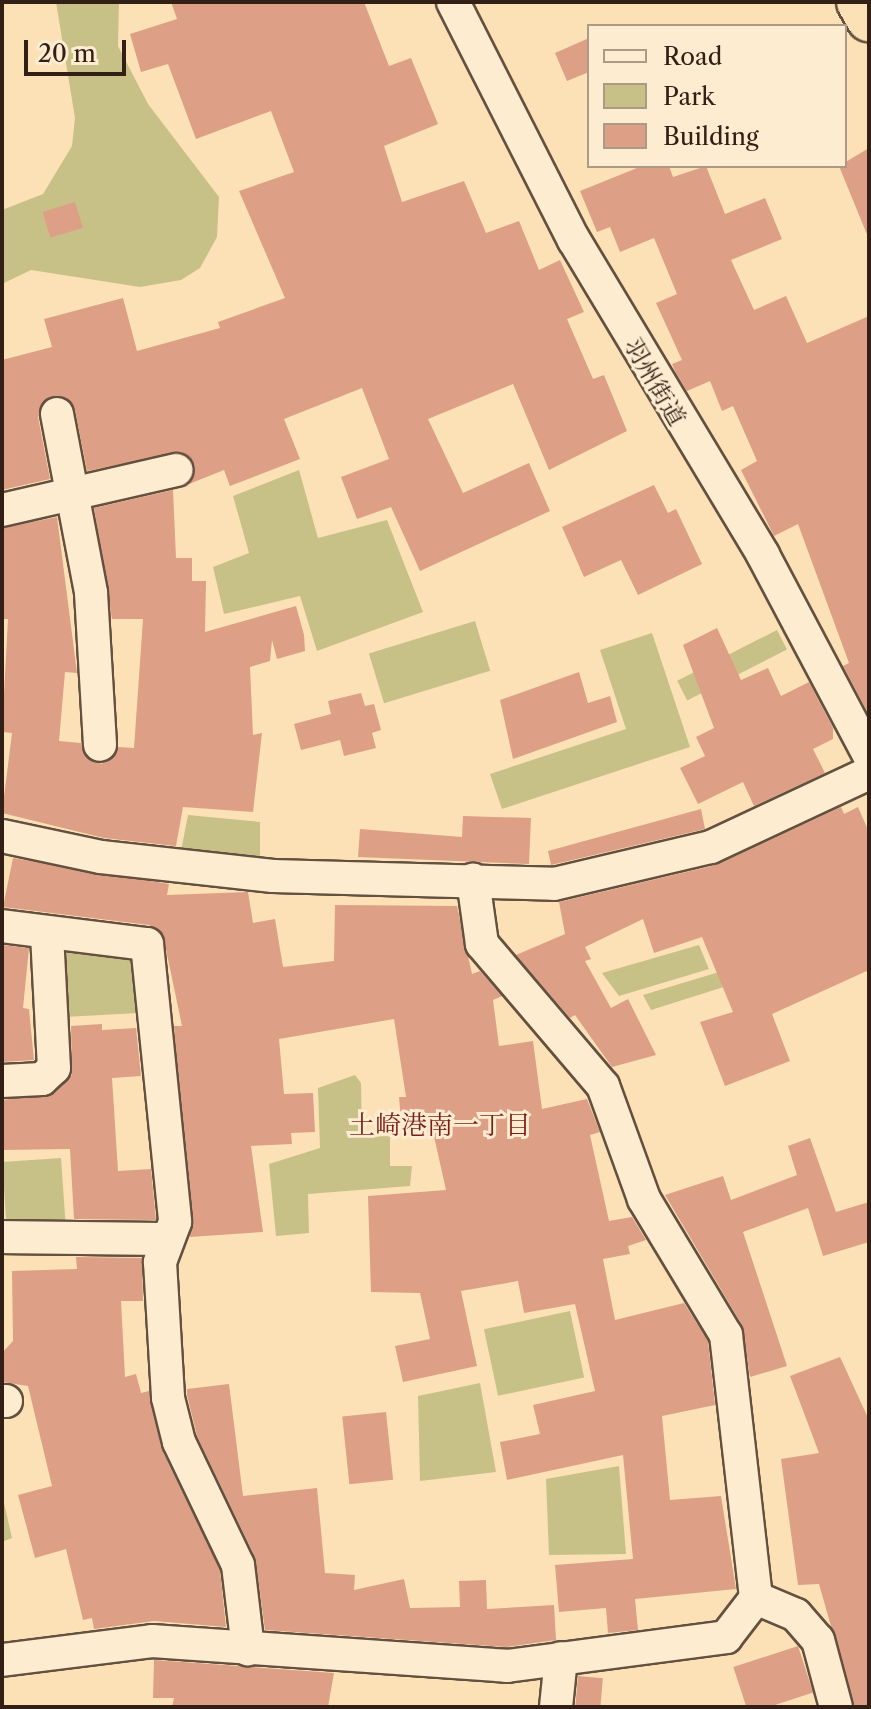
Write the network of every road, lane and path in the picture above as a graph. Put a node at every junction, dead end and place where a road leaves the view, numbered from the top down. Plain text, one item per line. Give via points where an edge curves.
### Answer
1 (453, 2) edge
2 (859, 2) edge
3 (869, 19) edge
4 (57, 414) dead end
5 (176, 470) dead end
6 (75, 497) junction
7 (2, 510) edge
8 (100, 745) dead end
9 (869, 755) edge
10 (869, 773) edge
11 (2, 836) edge
12 (473, 880) junction
13 (2, 926) edge
14 (47, 934) junction
15 (2, 1081) edge
16 (2, 1237) edge
17 (166, 1239) junction
18 (756, 1598) junction
19 (248, 1649) junction
20 (561, 1658) junction
21 (2, 1660) edge
22 (556, 1707) edge
23 (836, 1707) edge

1 - 9 street, 羽州街道 via 574,240 763,555
2 - 3 highway
4 - 6 street
5 - 6 street
6 - 7 street
6 - 8 street via 91,593
10 - 12 street via 711,847 554,884
11 - 12 street via 101,857 273,876
12 - 18 street via 482,944 603,1086 644,1199 726,1335
13 - 14 street
14 - 15 street via 54,1068 42,1079
14 - 17 street via 147,944 175,1222
16 - 17 street via 142,1233
17 - 19 street via 160,1262 168,1398 179,1442 238,1565
18 - 20 street via 726,1637
18 - 23 street via 796,1615 818,1640
19 - 20 street via 507,1666
19 - 21 street via 152,1641
20 - 22 street

